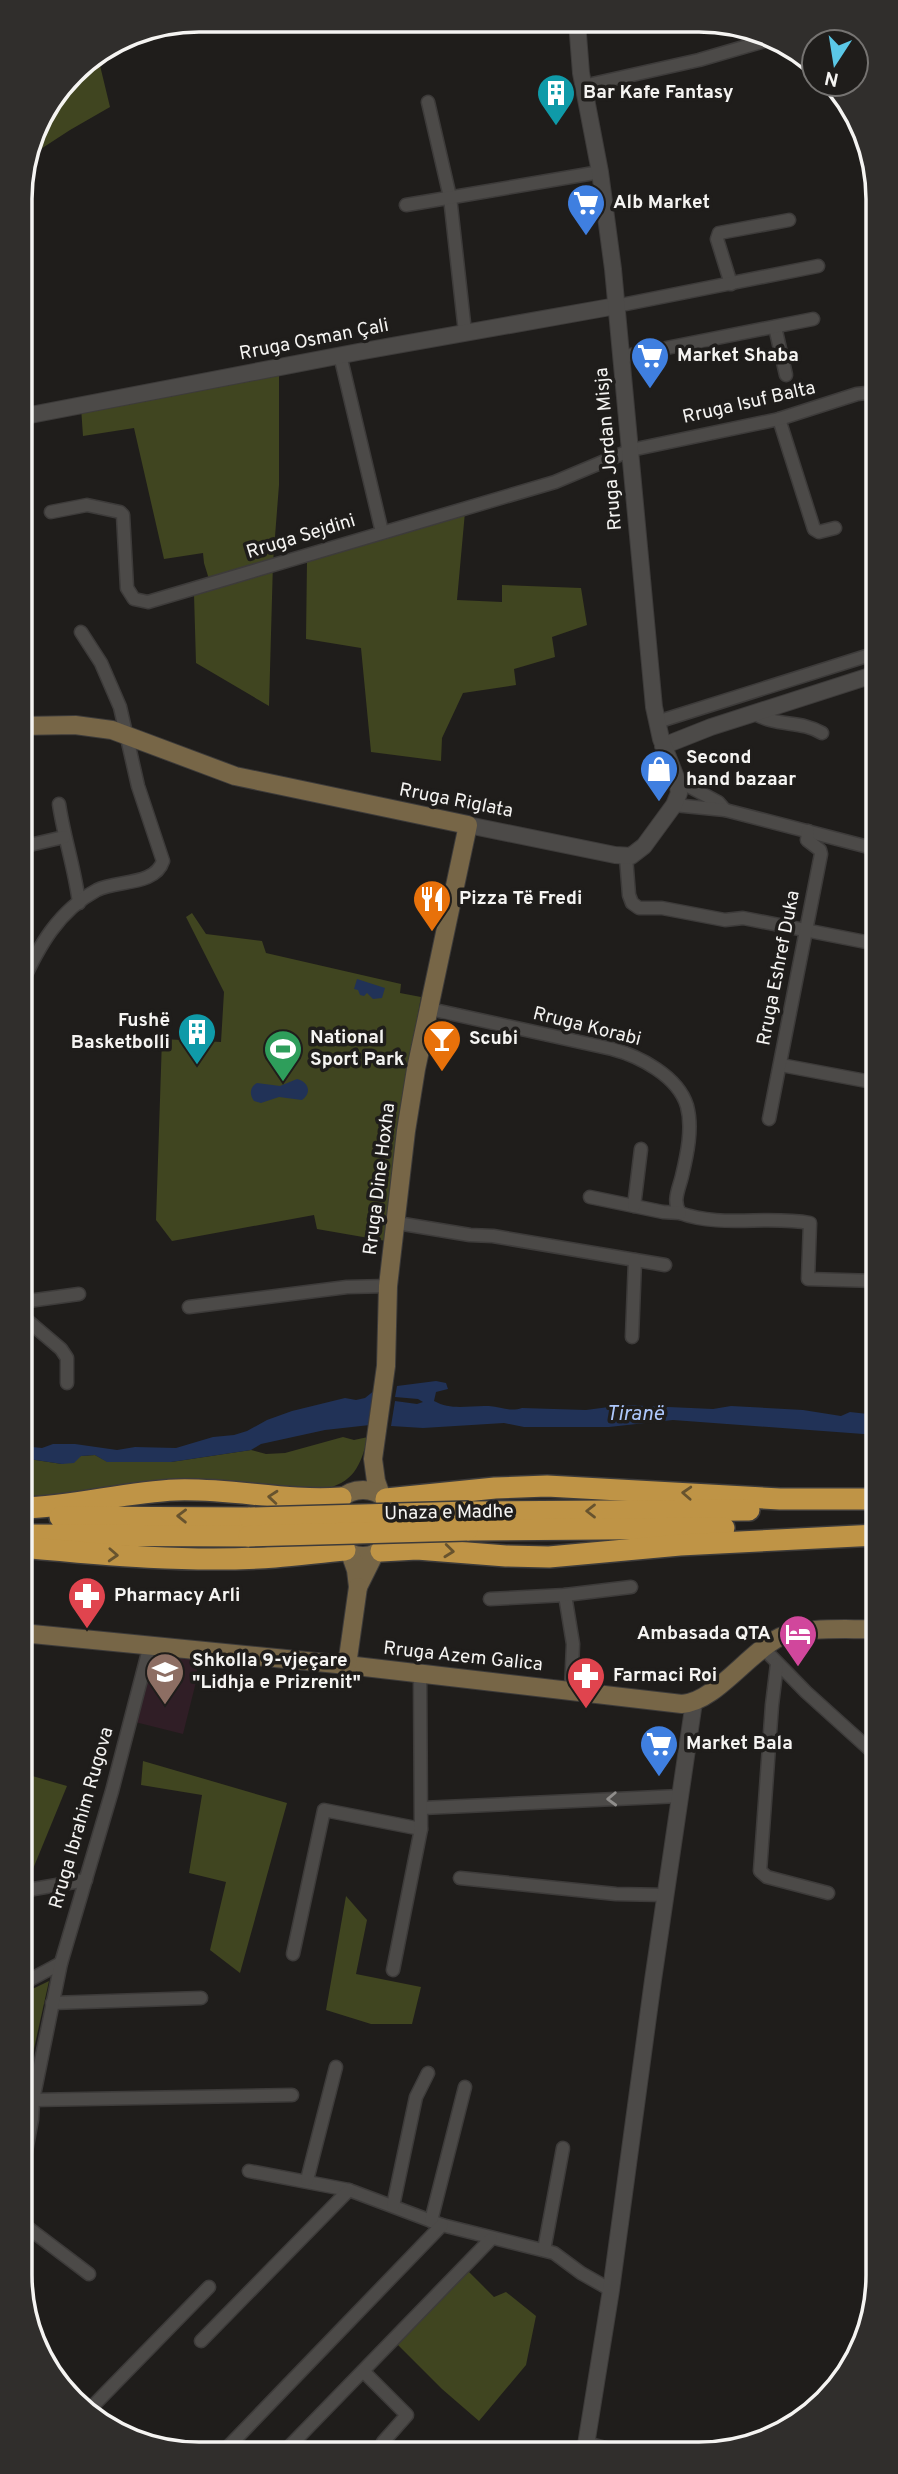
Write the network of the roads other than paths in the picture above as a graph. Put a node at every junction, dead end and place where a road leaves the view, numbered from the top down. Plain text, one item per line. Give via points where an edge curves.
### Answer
1 (578, 32) edge
2 (759, 43) edge
3 (583, 86) junction
4 (428, 102) dead end
5 (600, 172) junction
6 (450, 198) junction
7 (406, 205) dead end
8 (789, 220) dead end
9 (818, 267) dead end
10 (731, 284) junction
11 (617, 306) junction
12 (813, 319) dead end
13 (775, 327) junction
14 (466, 332) junction
15 (340, 355) junction
16 (621, 357) junction
17 (786, 375) dead end
18 (866, 393) edge
19 (32, 415) edge
20 (779, 419) junction
21 (631, 450) junction
22 (51, 512) dead end
23 (835, 528) dead end
24 (382, 532) junction
25 (81, 632) dead end
26 (866, 656) edge
27 (866, 677) edge
28 (754, 713) junction
29 (657, 722) junction
30 (32, 726) edge
31 (822, 733) dead end
32 (127, 735) junction
33 (663, 746) junction
34 (677, 780) junction
35 (59, 804) dead end
36 (674, 805) junction
37 (725, 810) junction
38 (468, 825) junction
39 (808, 831) junction
40 (64, 837) junction
41 (32, 844) edge
42 (866, 845) edge
43 (626, 857) junction
44 (79, 903) junction
45 (806, 930) junction
46 (866, 942) edge
47 (32, 963) edge
48 (430, 1009) junction
49 (780, 1065) junction
50 (866, 1081) edge
51 (769, 1119) dead end
52 (641, 1149) dead end
53 (590, 1197) dead end
54 (634, 1206) junction
55 (680, 1213) junction
56 (397, 1223) junction
57 (635, 1260) junction
58 (665, 1265) dead end
59 (866, 1281) edge
60 (388, 1286) junction
61 (79, 1294) dead end
62 (32, 1301) edge
63 (189, 1307) dead end
64 (32, 1324) edge
65 (632, 1337) dead end
66 (67, 1383) dead end
67 (375, 1452) junction
68 (348, 1494) junction
69 (384, 1497) junction
70 (866, 1499) edge
71 (32, 1507) edge
72 (866, 1508) edge
73 (32, 1518) edge
74 (468, 1521) junction
75 (250, 1527) junction
76 (866, 1527) edge
77 (32, 1535) edge
78 (866, 1536) edge
79 (32, 1548) edge
80 (348, 1552) junction
81 (378, 1552) junction
82 (358, 1587) junction
83 (631, 1587) dead end
84 (565, 1595) junction
85 (490, 1599) dead end
86 (866, 1630) edge
87 (32, 1634) edge
88 (150, 1645) junction
89 (762, 1648) junction
90 (777, 1664) junction
91 (347, 1665) junction
92 (420, 1673) junction
93 (571, 1690) junction
94 (694, 1702) junction
95 (866, 1746) edge
96 (680, 1796) junction
97 (422, 1808) junction
98 (421, 1829) junction
99 (460, 1878) dead end
100 (86, 1880) junction
101 (32, 1889) edge
102 (828, 1893) dead end
103 (665, 1895) junction
104 (293, 1954) dead end
105 (61, 1963) junction
106 (393, 1970) dead end
107 (32, 1979) edge
108 (201, 1998) dead end
109 (52, 2003) junction
110 (336, 2067) dead end
111 (428, 2073) dead end
112 (465, 2087) dead end
113 (292, 2095) dead end
114 (33, 2100) junction
115 (32, 2119) edge
116 (563, 2148) dead end
117 (249, 2171) dead end
118 (307, 2180) junction
119 (349, 2190) junction
120 (393, 2206) junction
121 (437, 2223) junction
122 (32, 2231) edge
123 (491, 2239) junction
124 (544, 2250) junction
125 (89, 2274) dead end
126 (209, 2287) dead end
127 (611, 2290) junction
128 (201, 2341) dead end
129 (363, 2371) junction
130 (94, 2405) edge
131 (233, 2442) edge
132 (294, 2442) edge
133 (383, 2442) dead end
134 (587, 2442) edge

1 - 3 street, Rruga Jordan Misja
2 - 3 street
3 - 5 street, Rruga Jordan Misja
4 - 6 street
5 - 6 street
5 - 11 street, Rruga Jordan Misja
6 - 7 street
6 - 14 street
8 - 10 street via 719,233
9 - 10 street
10 - 11 street
11 - 14 street, Rruga Osman Çali
11 - 16 street, Rruga Jordan Misja
12 - 13 street
13 - 16 street
13 - 17 street
14 - 15 street, Rruga Osman Çali
15 - 19 street, Rruga Osman Çali
15 - 24 street
16 - 21 street, Rruga Jordan Misja
18 - 20 street, Rruga Isuf Balta
20 - 21 street, Rruga Isuf Balta
20 - 23 street via 814,529
21 - 24 street, Rruga Sejdini via 555,482
21 - 29 street, Rruga Jordan Misja
22 - 24 street, Rruga Sejdini via 87,505 120,512 127,588 134,599 148,602
25 - 32 street via 112,686
26 - 29 street
27 - 28 street
28 - 31 street
28 - 33 street
29 - 33 street
30 - 32 main road, Rruga Riglata via 93,726
32 - 38 main road, Rruga Riglata via 235,776
32 - 44 street via 163,861 152,876 98,890
33 - 34 street
34 - 36 street via 679,793
34 - 37 street
35 - 40 street
36 - 37 street
36 - 43 street via 638,853
37 - 39 street
38 - 43 street, Rruga Riglata
38 - 48 main road, Rruga Dine Hoxha
39 - 42 street
39 - 45 street, Rruga Eshref Duka via 807,840 821,855
40 - 41 street
40 - 44 street
43 - 45 street via 629,895 639,908 725,920 743,918
44 - 47 street via 44,938
45 - 46 street
45 - 49 street, Rruga Eshref Duka
48 - 55 street, Rruga Korabi via 626,1053 660,1071 688,1109 688,1144 676,1201
48 - 56 main road, Rruga Dine Hoxha via 410,1100
49 - 50 street
49 - 51 street, Rruga Eshref Duka
52 - 54 street
53 - 54 street
54 - 55 street
55 - 59 street via 713,1220 810,1223 808,1279
56 - 57 street
56 - 60 main road, Rruga Dine Hoxha
57 - 58 street
57 - 65 street
60 - 63 street
60 - 67 main road, Rruga Dine Hoxha via 386,1366
61 - 62 street
64 - 66 street via 61,1349
67 - 68 main road, Rruga Dine Hoxha
67 - 69 main road, Rruga Dine Hoxha via 376,1482
68 - 69 main road via 364,1490
68 -> 71 highway via 310,1500 173,1490
68 - 80 main road, Rruga Dine Hoxha via 334,1507 330,1524 336,1541
70 -> 69 highway via 780,1499 547,1486
69 - 81 main road, Rruga Dine Hoxha via 395,1513 396,1528 390,1542
72 -> 74 highway, Unaza e Madhe
75 -> 73 highway, Unaza e Madhe
74 - 75 highway, Unaza e Madhe, bridge
74 - 76 highway, Unaza e Madhe
75 - 77 highway, Unaza e Madhe
81 -> 78 highway via 417,1549 549,1557
79 -> 80 highway via 207,1558
80 - 81 main road via 365,1556
80 - 82 main road, Rruga Dine Hoxha
81 - 82 main road, Rruga Dine Hoxha
82 - 91 main road, Rruga Dine Hoxha
83 - 84 street
84 - 85 street
84 - 93 street via 573,1644
86 - 89 main road via 798,1633
87 - 88 main road, Rruga Azem Galica
88 - 91 main road, Rruga Azem Galica
88 - 100 street, Rruga Ibrahim Rugova
89 - 90 street
89 - 94 main road
90 - 95 street
90 - 102 street via 760,1871 767,1877
91 - 92 main road, Rruga Azem Galica
92 - 93 main road, Rruga Azem Galica
92 - 97 street
93 - 94 main road, Rruga Azem Galica
94 - 96 street
96 -> 97 street
96 - 103 street
97 - 98 street
98 - 104 street via 324,1810
98 - 106 street
99 - 103 street
100 - 101 street
100 - 105 street, Rruga Ibrahim Rugova
103 - 127 street
105 - 107 street
105 - 109 street, Rruga Ibrahim Rugova
108 - 109 street
109 - 114 street, Rruga Ibrahim Rugova
110 - 118 street
111 - 120 street via 416,2097
112 - 121 street
113 - 114 street
114 - 115 street, Rruga Ibrahim Rugova
116 - 124 street
117 - 118 street
118 - 119 street
119 - 120 street
119 - 128 street
120 - 121 street
121 - 123 street
121 - 131 street
122 - 125 street
123 - 124 street
123 - 129 street
124 - 127 street
126 - 130 street
127 - 134 street
129 - 132 street
129 - 133 street via 407,2414

